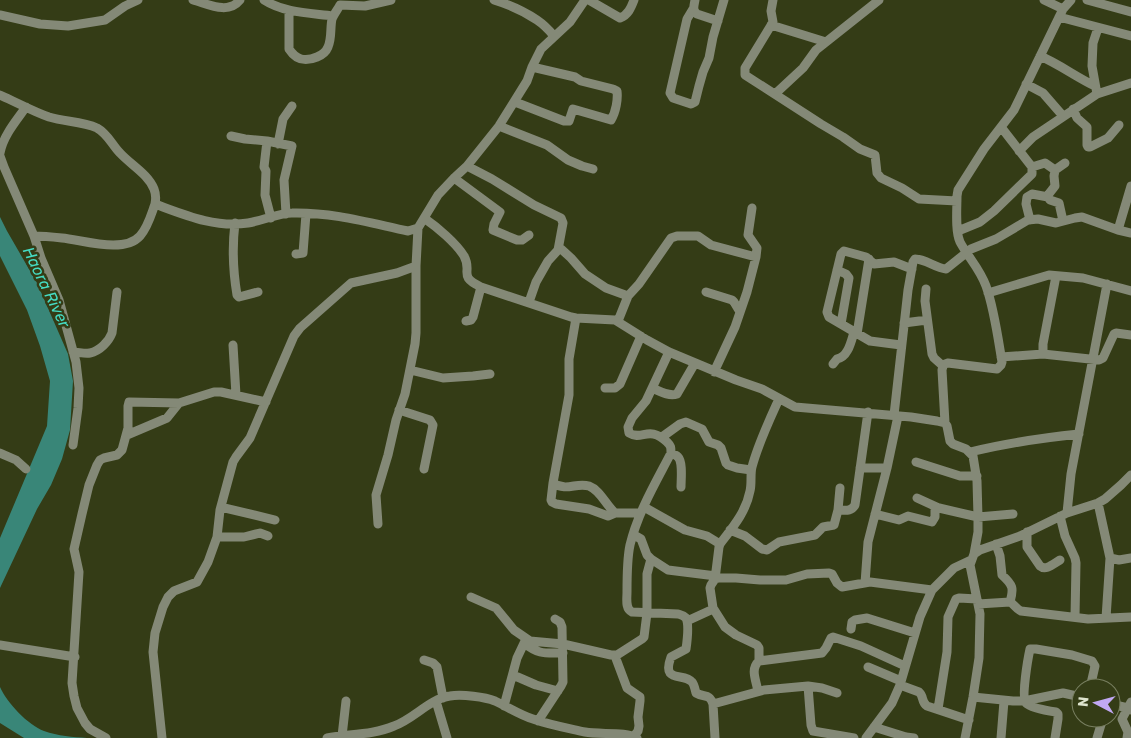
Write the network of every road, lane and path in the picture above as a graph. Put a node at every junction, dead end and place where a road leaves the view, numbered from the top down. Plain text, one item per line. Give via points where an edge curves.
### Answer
1 (138, 0) edge
2 (193, 0) edge
3 (240, 0) edge
4 (264, 0) edge
5 (391, 0) edge
6 (587, 0) edge
7 (634, 0) edge
8 (724, 0) edge
9 (773, 0) edge
10 (879, 0) edge
11 (1044, 0) edge
12 (1071, 0) edge
13 (1087, 0) edge
14 (499, 1) edge
15 (694, 4) edge
16 (289, 10) junction
17 (1131, 12) edge
18 (1061, 13) junction
19 (0, 15) edge
20 (333, 16) junction
21 (718, 21) junction
22 (771, 25) junction
23 (1098, 28) junction
24 (554, 36) junction
25 (1131, 36) edge
26 (826, 42) junction
27 (1040, 56) junction
28 (532, 67) junction
29 (1026, 84) junction
30 (1130, 86) edge
31 (1096, 90) junction
32 (774, 94) junction
33 (0, 95) edge
34 (515, 102) junction
35 (292, 106) dead end
36 (26, 107) junction
37 (1073, 109) junction
38 (1063, 116) junction
39 (1119, 125) dead end
40 (499, 126) junction
41 (1001, 127) junction
42 (232, 136) dead end
43 (266, 141) junction
44 (278, 144) junction
45 (1020, 150) junction
46 (0, 154) edge
47 (1065, 163) dead end
48 (467, 166) junction
49 (1032, 167) junction
50 (593, 169) dead end
51 (1055, 170) junction
52 (454, 178) junction
53 (1131, 186) edge
54 (1048, 197) junction
55 (957, 201) junction
56 (155, 204) junction
57 (752, 208) dead end
58 (286, 214) junction
59 (306, 214) junction
60 (270, 218) junction
61 (424, 218) junction
62 (1030, 220) junction
63 (1063, 221) junction
64 (235, 223) junction
65 (418, 228) junction
66 (1118, 230) junction
67 (958, 231) junction
68 (1131, 233) edge
69 (529, 235) dead end
70 (34, 236) junction
71 (559, 247) junction
72 (967, 252) junction
73 (296, 254) dead end
74 (756, 257) junction
75 (869, 259) junction
76 (416, 266) junction
77 (912, 269) junction
78 (837, 270) junction
79 (1056, 276) junction
80 (1107, 284) junction
81 (481, 287) junction
82 (926, 289) dead end
83 (1131, 291) edge
84 (117, 292) dead end
85 (258, 292) dead end
86 (706, 292) dead end
87 (988, 293) junction
88 (628, 296) junction
89 (529, 302) junction
90 (740, 312) junction
91 (576, 318) junction
92 (927, 320) junction
93 (618, 321) junction
94 (466, 322) dead end
95 (904, 323) junction
96 (840, 324) junction
97 (856, 333) junction
98 (1131, 335) edge
99 (641, 336) junction
100 (233, 345) dead end
101 (901, 345) junction
102 (73, 352) junction
103 (669, 352) junction
104 (1043, 354) junction
105 (1001, 357) junction
106 (1092, 359) junction
107 (695, 363) junction
108 (833, 364) dead end
109 (943, 366) junction
110 (410, 370) junction
111 (714, 372) junction
112 (490, 374) dead end
113 (605, 388) dead end
114 (652, 388) junction
115 (236, 395) junction
116 (779, 399) junction
117 (266, 402) junction
118 (180, 403) junction
119 (399, 410) junction
120 (868, 412) junction
121 (896, 416) junction
122 (945, 423) junction
123 (1078, 434) junction
124 (127, 435) junction
125 (662, 437) junction
126 (73, 444) dead end
127 (970, 452) junction
128 (0, 453) edge
129 (671, 453) junction
130 (916, 462) dead end
131 (424, 468) dead end
132 (860, 468) junction
133 (887, 468) junction
134 (26, 469) dead end
135 (751, 470) junction
136 (976, 476) junction
137 (1129, 479) edge
138 (554, 483) junction
139 (680, 487) dead end
140 (840, 488) dead end
141 (917, 498) dead end
142 (1098, 503) junction
143 (221, 507) junction
144 (936, 507) junction
145 (642, 510) junction
146 (838, 510) junction
147 (615, 512) junction
148 (876, 514) junction
149 (1012, 514) dead end
150 (1064, 515) junction
151 (978, 517) junction
152 (275, 520) dead end
153 (378, 524) dead end
154 (730, 530) junction
155 (1027, 532) junction
156 (634, 534) junction
157 (268, 536) dead end
158 (217, 537) junction
159 (720, 544) junction
160 (996, 544) junction
161 (972, 557) junction
162 (1110, 558) junction
163 (1131, 558) edge
164 (651, 559) junction
165 (1060, 560) dead end
166 (716, 578) junction
167 (865, 583) junction
168 (932, 590) junction
169 (471, 597) dead end
170 (977, 601) junction
171 (1010, 602) junction
172 (712, 608) junction
173 (647, 613) junction
174 (1075, 617) junction
175 (1131, 617) edge
176 (1106, 618) junction
177 (555, 619) dead end
178 (687, 621) junction
179 (851, 629) dead end
180 (915, 634) junction
181 (525, 641) junction
182 (0, 646) edge
183 (563, 649) junction
184 (615, 656) junction
185 (75, 657) junction
186 (424, 660) dead end
187 (759, 661) junction
188 (905, 666) junction
189 (868, 667) dead end
190 (513, 675) junction
191 (1092, 678) edge
192 (901, 683) junction
193 (808, 686) junction
194 (558, 691) junction
195 (758, 691) junction
196 (836, 693) dead end
197 (1071, 695) edge
198 (973, 697) junction
199 (439, 700) junction
200 (1004, 700) junction
201 (346, 701) dead end
202 (1024, 701) junction
203 (713, 704) junction
204 (504, 706) junction
205 (1130, 707) edge
206 (938, 709) junction
207 (969, 720) junction
208 (538, 721) junction
209 (874, 727) junction
210 (342, 736) junction
211 (636, 737) edge
212 (106, 738) edge
213 (162, 738) edge
214 (327, 738) edge
215 (447, 738) edge
216 (715, 738) edge
217 (854, 738) edge
218 (866, 738) edge
219 (914, 738) edge
220 (966, 738) edge
221 (1001, 738) edge
222 (1055, 738) edge
223 (1127, 738) edge

1 - 19 street via 105,20 68,26
2 - 3 street via 225,8
4 - 16 street
5 - 20 street via 365,6 340,5
6 - 7 street via 620,18 629,11
6 - 24 street
8 - 21 street
9 - 22 street
10 - 26 street
11 - 18 street
12 - 18 street
13 - 17 street
14 - 24 street via 538,20
15 - 21 street via 694,12
15 - 21 street via 686,19 671,88 673,98 694,104
16 - 20 street
16 - 20 street via 289,49 295,56 308,60 327,50
18 - 23 street
18 - 27 street
22 - 26 street
22 - 32 street via 744,71 747,77
23 - 25 street
23 - 31 street via 1092,60
24 - 28 street via 541,49
26 - 32 street
27 - 29 street
27 - 31 street
28 - 34 street
28 - 34 street via 617,90 614,115 611,120 573,109 569,121 564,121
29 - 38 street via 1043,92
29 - 41 street via 1014,110
30 - 31 street
31 - 37 street
32 - 55 street via 875,156 877,173 881,178 919,199
33 - 36 street
34 - 40 street
35 - 44 street via 283,119
36 - 46 street via 6,136
36 - 56 street via 103,132 150,182 156,195
37 - 38 street
37 - 39 street via 1087,127 1088,147 1108,138
38 - 45 street
40 - 48 street
40 - 50 street
41 - 45 street
41 - 55 street via 960,187
42 - 43 street
43 - 44 street
43 - 60 street via 265,195
44 - 58 street via 292,146 284,180
45 - 49 street
46 - 70 street
47 - 51 street
48 - 52 street
48 - 71 street via 561,218
49 - 51 street via 1045,164
49 - 67 street via 1032,174 994,211 980,222
51 - 54 street via 1055,186
52 - 61 street via 438,195
52 - 69 street via 500,212 493,230 519,240
53 - 66 street
54 - 62 street via 1032,194 1027,197
54 - 63 street via 1059,203
55 - 67 street
56 - 64 street via 204,220
56 - 70 street via 140,236 123,244
57 - 74 street via 748,235 757,248
58 - 59 street
58 - 60 street
59 - 65 street via 360,220 408,231
59 - 73 street via 303,253
60 - 64 street
61 - 65 street
61 - 81 street via 462,253 467,277 471,283
62 - 63 street
62 - 72 street
63 - 66 street via 1082,217
64 - 85 street via 233,262 237,295 242,297
65 - 76 street
66 - 68 street
67 - 72 street
70 - 102 street via 59,300
71 - 88 street via 585,274 606,288
71 - 89 street via 536,282
72 - 77 street via 946,269 915,259
72 - 87 street
74 - 88 street via 711,245 698,236 674,237
74 - 90 street
75 - 77 street via 874,264 894,262
75 - 78 street via 844,251
75 - 97 street
76 - 110 street via 416,333
76 - 117 street via 351,283 305,323 296,332
77 - 95 street
78 - 96 street via 849,278
78 - 96 street via 827,312 829,318
79 - 80 street via 1074,276
79 - 87 street via 1049,275
79 - 104 street
80 - 83 street
80 - 106 street
81 - 89 street
81 - 94 street via 473,317
82 - 92 street
84 - 102 street via 110,338 91,353
86 - 90 street via 732,300
87 - 105 street
88 - 93 street
89 - 91 street
90 - 111 street
91 - 93 street
91 - 138 street via 569,359 569,395
92 - 95 street
92 - 109 street via 932,354
93 - 99 street
95 - 101 street
96 - 97 street
97 - 101 street via 873,342
97 - 108 street via 845,355
98 - 106 street via 1114,334 1102,360
99 - 103 street
99 - 113 street via 620,384 616,388
100 - 115 street
101 - 121 street
102 - 126 street via 79,388
103 - 107 street
103 - 114 street
104 - 105 street
104 - 106 street
105 - 109 street via 1002,365 997,369 948,363
106 - 123 street
107 - 111 street
107 - 114 street via 674,396
109 - 122 street
110 - 112 street via 443,378
110 - 119 street
111 - 116 street via 762,389
114 - 125 street via 628,430 633,435 652,433
115 - 117 street
115 - 118 street via 210,392
116 - 120 street via 799,408
116 - 135 street
117 - 143 street via 250,438 231,468
118 - 124 street via 167,418
118 - 124 street via 129,402
119 - 131 street via 430,420 433,425
119 - 153 street via 376,495
120 - 121 street
120 - 132 street
121 - 122 street
121 - 133 street
122 - 127 street via 950,441
123 - 127 street via 1007,443
123 - 150 street
124 - 185 street via 120,453 100,460 97,465 82,514 74,549 79,572
125 - 129 street via 670,445
125 - 135 street via 686,422 702,428 709,442 721,448 728,465
127 - 136 street
128 - 134 street
129 - 139 street via 677,455 681,462
129 - 145 street
130 - 136 street via 960,476
132 - 133 street
132 - 146 street via 853,509
133 - 148 street
135 - 154 street via 751,489 746,505
136 - 151 street
137 - 142 street
138 - 147 street via 565,488 582,485 593,488
138 - 147 street via 551,500 556,504 589,509 608,516
140 - 146 street
141 - 144 street
142 - 150 street
142 - 162 street
143 - 152 street
143 - 158 street
144 - 148 street via 932,522 908,516 900,520
144 - 151 street
145 - 147 street
145 - 156 street
145 - 159 street
146 - 154 street via 834,524 823,527 815,535 779,542 767,550
148 - 167 street via 867,549
149 - 151 street
150 - 155 street
150 - 174 street via 1065,536 1076,563
151 - 161 street
154 - 159 street
155 - 160 street
155 - 165 street via 1027,547 1042,568
156 - 164 street via 641,539
156 - 173 street via 627,608 632,612
157 - 158 street via 260,533 244,537
158 - 213 street via 197,582 168,596 155,633
159 - 166 street
160 - 161 street
160 - 171 street via 1002,575 1011,586
161 - 168 street via 954,568
161 - 170 street via 970,564
162 - 163 street
162 - 176 street
164 - 166 street via 671,571
164 - 173 street via 647,574
166 - 167 street via 786,580 807,574 829,573 842,587
166 - 172 street via 710,588
167 - 168 street
168 - 180 street
169 - 181 street via 496,608
170 - 171 street
170 - 198 street via 980,614
170 - 206 street via 956,599 948,614 948,652
171 - 174 street via 1021,611
172 - 178 street
172 - 187 street via 724,627 757,645
173 - 178 street via 678,614
173 - 184 street via 642,639
174 - 176 street
175 - 176 street
177 - 183 street via 562,624
178 - 203 street via 686,649 671,657 670,672 674,677 690,680 696,693 709,696
179 - 180 street via 852,622 866,618
180 - 188 street
181 - 183 street via 532,650 539,652
181 - 190 street
182 - 185 street
183 - 184 street
183 - 194 street via 563,682
184 - 211 street via 627,688 640,697
185 - 212 street via 72,683 77,708 90,729
186 - 199 street via 438,667
187 - 188 street via 820,654 833,637
187 - 195 street via 754,673
188 - 192 street
189 - 192 street
190 - 194 street
190 - 204 street
191 - 202 street via 1095,666 1092,661 1030,649
192 - 206 street via 920,693 924,704
192 - 209 street via 892,703
193 - 195 street
193 - 196 street
193 - 217 street via 813,731
194 - 208 street
195 - 203 street
197 - 202 street
198 - 200 street
198 - 207 street
199 - 204 street via 452,695 467,696
199 - 210 street via 395,726
199 - 215 street
200 - 202 street
200 - 221 street
201 - 210 street
202 - 222 street via 1030,706 1058,714
203 - 216 street
204 - 208 street
205 - 223 street via 1122,719
206 - 207 street
207 - 220 street
208 - 211 street via 590,733
209 - 218 street
209 - 219 street
210 - 214 street

